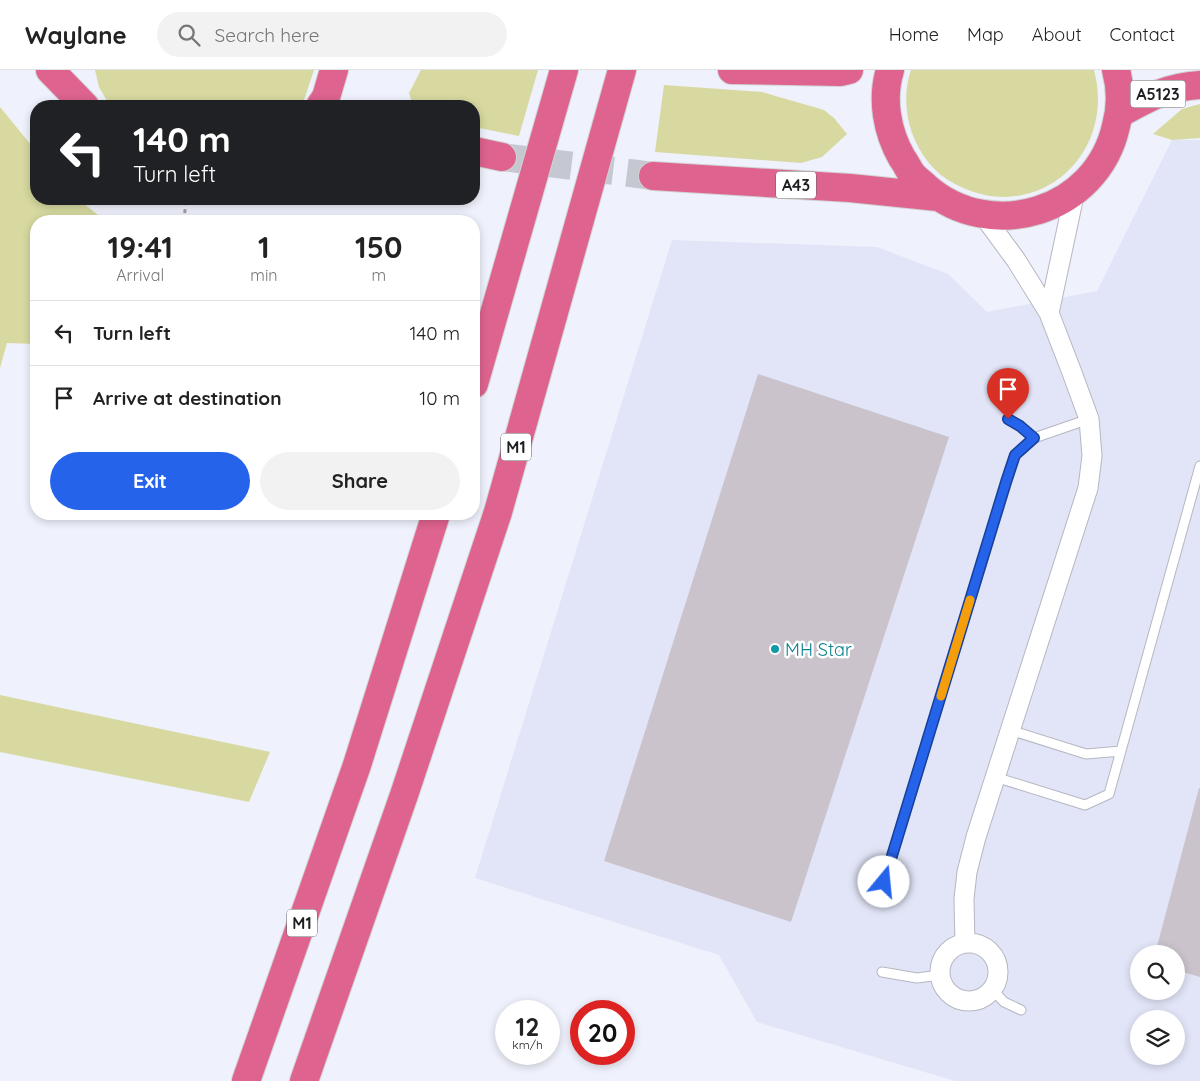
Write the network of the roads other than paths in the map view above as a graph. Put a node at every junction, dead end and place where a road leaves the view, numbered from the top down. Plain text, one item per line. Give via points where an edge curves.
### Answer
1 (50, 70) edge
2 (72, 70) edge
3 (334, 70) edge
4 (732, 70) edge
5 (849, 70) edge
6 (890, 70) edge
7 (1116, 70) edge
8 (561, 79) edge
9 (618, 83) edge
10 (1200, 85) edge
11 (79, 100) edge
12 (82, 100) edge
13 (324, 100) edge
14 (1119, 114) junction
15 (480, 152) edge
16 (502, 157) tunnel mouth
17 (653, 176) tunnel mouth
18 (1075, 191) junction
19 (938, 197) junction
20 (983, 215) junction
21 (1049, 314) junction
22 (480, 363) edge
23 (1008, 419) dead end
24 (1089, 419) junction
25 (1034, 438) junction
26 (1200, 466) edge
27 (434, 520) edge
28 (1010, 730) junction
29 (1121, 751) junction
30 (996, 777) junction
31 (884, 882) dead end
32 (966, 943) junction
33 (882, 972) dead end
34 (940, 975) junction
35 (992, 989) junction
36 (1021, 1010) dead end
37 (246, 1081) edge
38 (304, 1081) edge

1 - 11 highway
2 - 12 highway
3 - 13 highway
4 - 5 highway
6 - 19 highway via 886,80 886,114 895,146 913,175
7 - 14 highway
8 - 22 highway
9 - 38 highway, M1 via 498,512
10 - 14 highway, A5123 via 1183,86 1146,98
14 - 18 highway via 1105,157 1092,176
15 - 16 highway
17 - 19 highway, A43 via 850,188
18 - 20 highway via 1032,213
18 - 21 street
19 - 20 highway
20 - 21 street
21 - 24 street
23 - 25 lane
24 - 25 lane
24 - 28 street via 1092,456 1088,488
25 - 31 lane via 1015,455
26 - 29 lane
27 - 37 highway, M1 via 357,764
28 - 29 lane via 1086,754
28 - 30 street
29 - 30 lane via 1109,794 1085,805
30 - 32 street via 967,872 964,899
32 - 34 street via 954,946 946,954
32 - 35 street via 983,946 995,958 998,977
33 - 34 lane via 917,978
34 - 35 street via 951,995 960,1000 980,999
35 - 36 lane via 1004,1002

